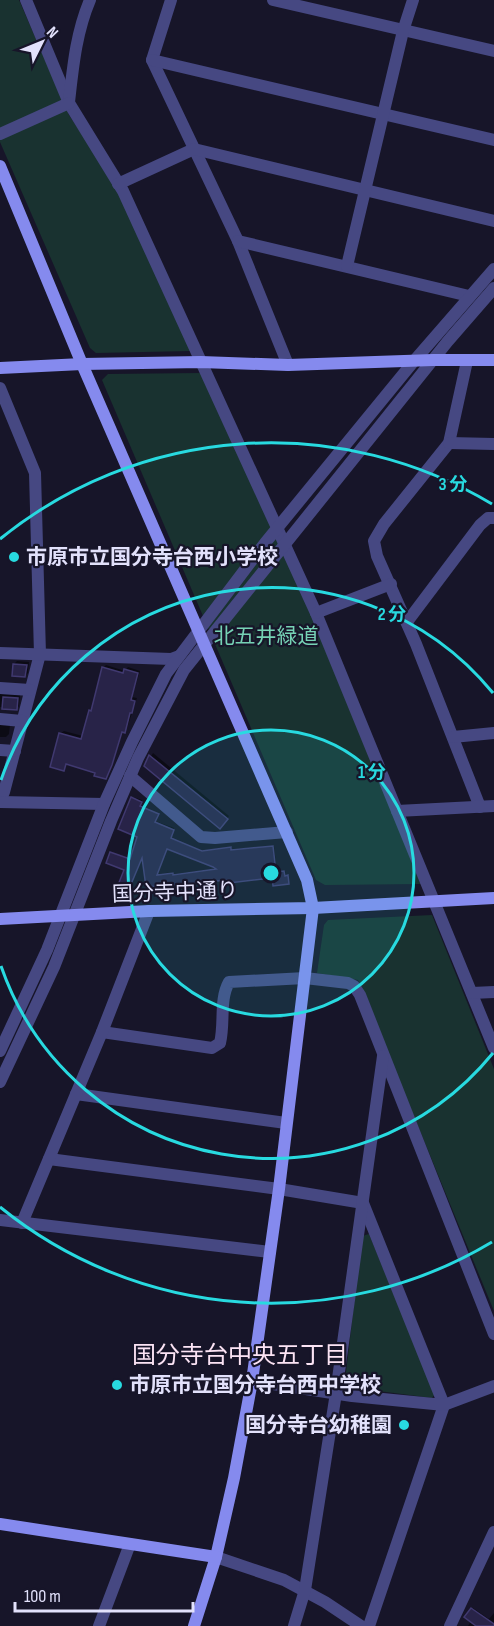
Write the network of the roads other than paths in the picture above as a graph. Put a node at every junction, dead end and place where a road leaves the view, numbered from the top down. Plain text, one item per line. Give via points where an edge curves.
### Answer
1 (26, 0) edge
2 (90, 0) edge
3 (171, 0) edge
4 (273, 0) edge
5 (413, 0) edge
6 (402, 31) junction
7 (494, 51) edge
8 (152, 60) junction
9 (69, 103) junction
10 (383, 114) junction
11 (0, 134) edge
12 (494, 140) edge
13 (194, 149) junction
14 (0, 166) edge
15 (118, 184) junction
16 (365, 191) junction
17 (494, 221) edge
18 (238, 241) junction
19 (347, 266) junction
20 (494, 269) edge
21 (494, 288) edge
22 (469, 296) junction
23 (433, 360) junction
24 (494, 360) edge
25 (414, 361) junction
26 (467, 361) junction
27 (201, 362) junction
28 (81, 364) junction
29 (288, 365) junction
30 (0, 368) edge
31 (0, 388) edge
32 (449, 443) junction
33 (494, 444) edge
34 (494, 518) edge
35 (278, 528) junction
36 (285, 542) junction
37 (391, 584) junction
38 (316, 613) junction
39 (407, 622) junction
40 (198, 630) junction
41 (204, 644) junction
42 (0, 653) edge
43 (39, 654) junction
44 (179, 656) junction
45 (0, 688) edge
46 (30, 690) junction
47 (0, 719) edge
48 (22, 721) junction
49 (494, 733) edge
50 (453, 737) junction
51 (0, 750) edge
52 (15, 751) junction
53 (130, 776) junction
54 (0, 801) edge
55 (105, 804) junction
56 (494, 806) edge
57 (480, 807) junction
58 (398, 811) junction
59 (287, 832) junction
60 (494, 898) edge
61 (433, 901) junction
62 (313, 908) junction
63 (149, 911) junction
64 (75, 915) junction
65 (61, 916) junction
66 (0, 919) edge
67 (305, 978) junction
68 (494, 992) edge
69 (472, 993) junction
70 (102, 1032) junction
71 (494, 1048) edge
72 (0, 1052) edge
73 (383, 1055) junction
74 (0, 1082) edge
75 (76, 1094) junction
76 (286, 1123) junction
77 (49, 1159) junction
78 (279, 1189) junction
79 (363, 1203) junction
80 (0, 1220) edge
81 (22, 1223) junction
82 (270, 1252) junction
83 (494, 1334) edge
84 (252, 1381) junction
85 (494, 1386) edge
86 (336, 1393) junction
87 (444, 1405) junction
88 (0, 1524) edge
89 (494, 1532) edge
90 (130, 1544) junction
91 (216, 1557) junction
92 (305, 1590) junction
93 (99, 1626) edge
94 (194, 1626) edge
95 (294, 1626) edge
96 (361, 1626) edge
97 (369, 1626) edge
98 (450, 1626) edge

1 - 9 street
2 - 9 street via 75,48
3 - 8 street
4 - 6 street
5 - 6 street
6 - 7 street
6 - 10 street
8 - 10 street
8 - 13 street
9 - 11 street
9 - 15 street
10 - 12 street
10 - 16 street
13 - 15 street
13 - 16 street
13 - 18 street
14 - 28 street
15 - 27 street
16 - 17 street
16 - 19 street
18 - 19 street
18 - 29 street
19 - 22 street
20 - 22 street
21 - 23 street
22 - 25 street
23 - 25 street
23 - 26 street
23 - 36 street
24 - 26 street
25 - 29 street
25 - 35 street
26 - 32 street
27 - 28 street
27 - 29 street
27 - 35 street
28 - 30 street
28 - 40 street
31 - 43 street via 35,473
32 - 33 street
32 - 37 street via 374,541
34 - 39 street via 480,525
35 - 36 street
35 - 40 street
36 - 38 street
36 - 41 street
37 - 38 street
37 - 39 street
38 - 58 street
39 - 50 street
40 - 41 street
40 - 44 street
41 - 53 street via 184,669
41 - 59 street
42 - 43 street
43 - 44 street via 171,659
43 - 46 street
44 - 55 street via 132,742
45 - 46 street
46 - 48 street
47 - 48 street
48 - 52 street
49 - 50 street
50 - 57 street
51 - 52 street
52 - 54 street
53 - 59 street via 201,837
53 - 64 street
54 - 55 street
55 - 65 street
56 - 57 street
57 - 58 street
58 - 61 street
59 - 62 street via 308,880
60 - 61 street, 国分寺中通り
61 - 62 street, 国分寺中通り
61 - 69 street
62 - 63 street, 国分寺中通り
62 - 67 street
63 - 64 street, 国分寺中通り
63 - 70 street
64 - 65 street, 国分寺中通り
64 - 74 street
65 - 66 street, 国分寺中通り
65 - 72 street
67 - 70 street via 229,982 220,1043 212,1048
67 - 73 street via 354,986
67 - 76 street
68 - 69 street
69 - 71 street
70 - 75 street
73 - 79 street
73 - 83 street
75 - 76 street
75 - 77 street
76 - 78 street
77 - 78 street
77 - 81 street
78 - 79 street
78 - 82 street
79 - 86 street
79 - 87 street
80 - 81 street
81 - 82 street
82 - 84 street
84 - 86 street
84 - 91 street
85 - 87 street
86 - 87 street
86 - 92 street
87 - 97 street
88 - 90 street
89 - 98 street
90 - 91 street
90 - 93 street
91 - 92 street
91 - 94 street
92 - 95 street
92 - 96 street

